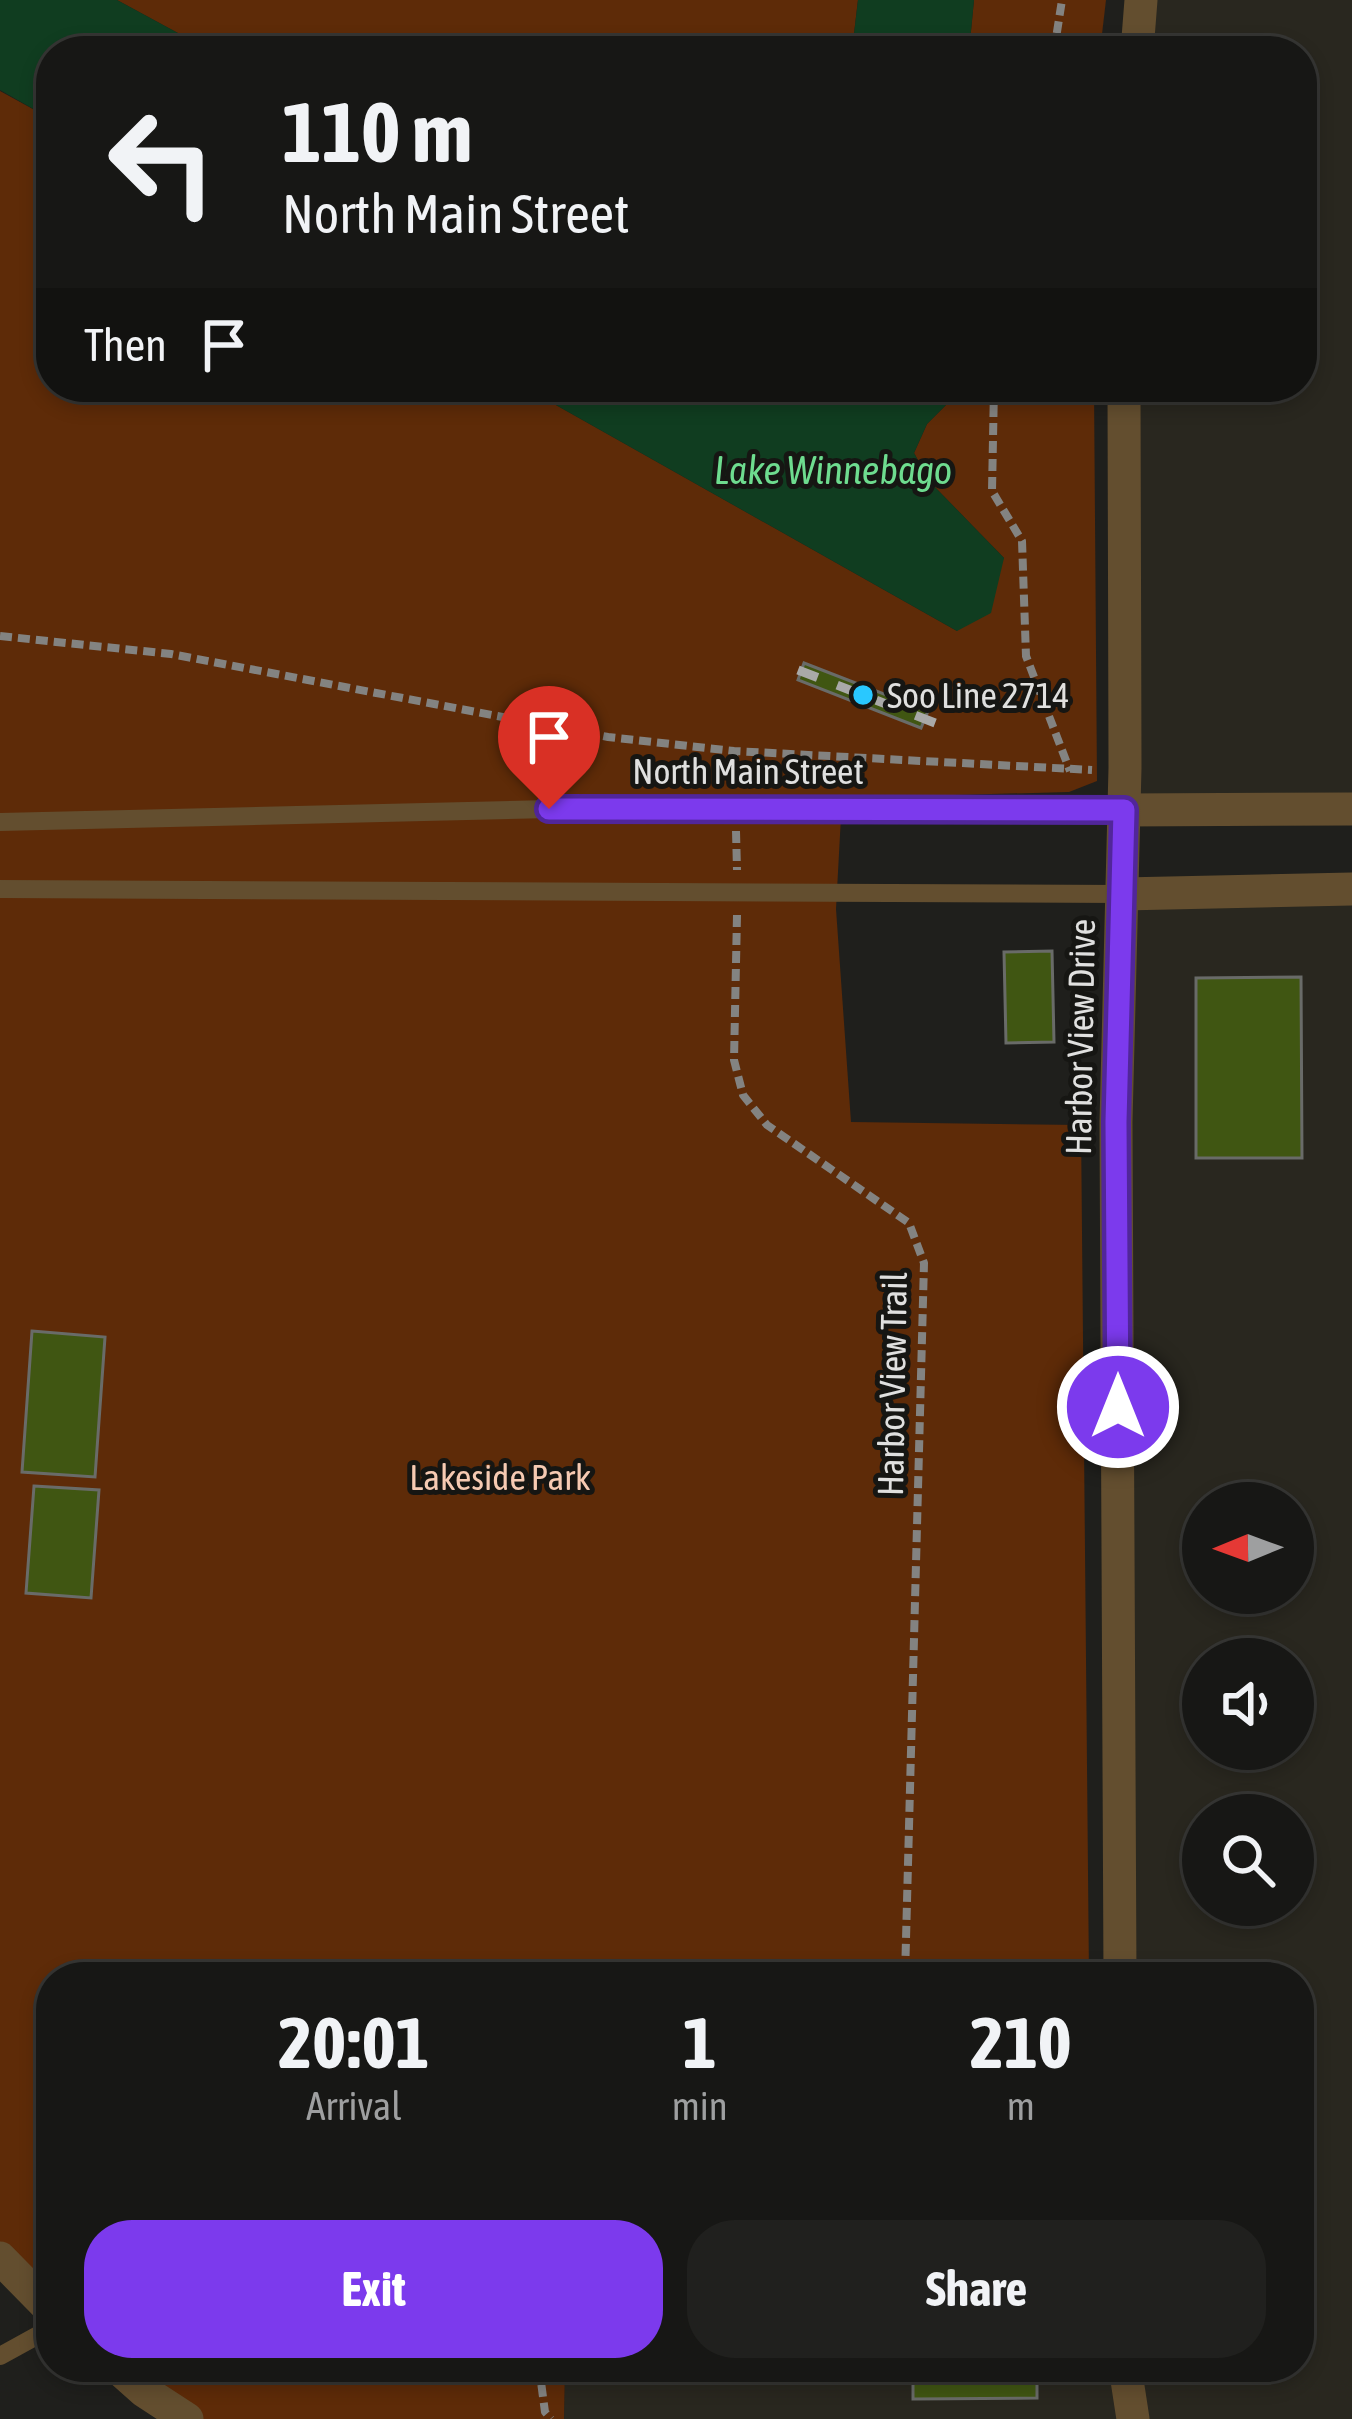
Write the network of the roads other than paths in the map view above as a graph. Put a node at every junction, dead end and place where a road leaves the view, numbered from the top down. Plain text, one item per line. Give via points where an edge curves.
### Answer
1 (1141, 0) edge
2 (1138, 36) edge
3 (1124, 402) edge
4 (1352, 809) edge
5 (1124, 810) junction
6 (0, 822) edge
7 (1352, 889) edge
8 (0, 890) edge
9 (1123, 894) junction
10 (1120, 1962) edge
11 (0, 2258) edge
12 (36, 2295) edge
13 (36, 2336) edge
14 (0, 2356) edge
15 (133, 2382) edge
16 (1127, 2382) edge
17 (187, 2419) edge
18 (1133, 2419) edge

1 - 2 street
3 - 5 street, Harbor View Drive
4 - 5 street, North Main Street
5 - 6 lane, North Main Street via 549,809
5 - 9 street, Harbor View Drive
7 - 9 street
8 - 9 lane
9 - 10 street, Harbor View Drive via 1116,1122
11 - 12 street
13 - 14 lane
15 - 17 street
16 - 18 street

